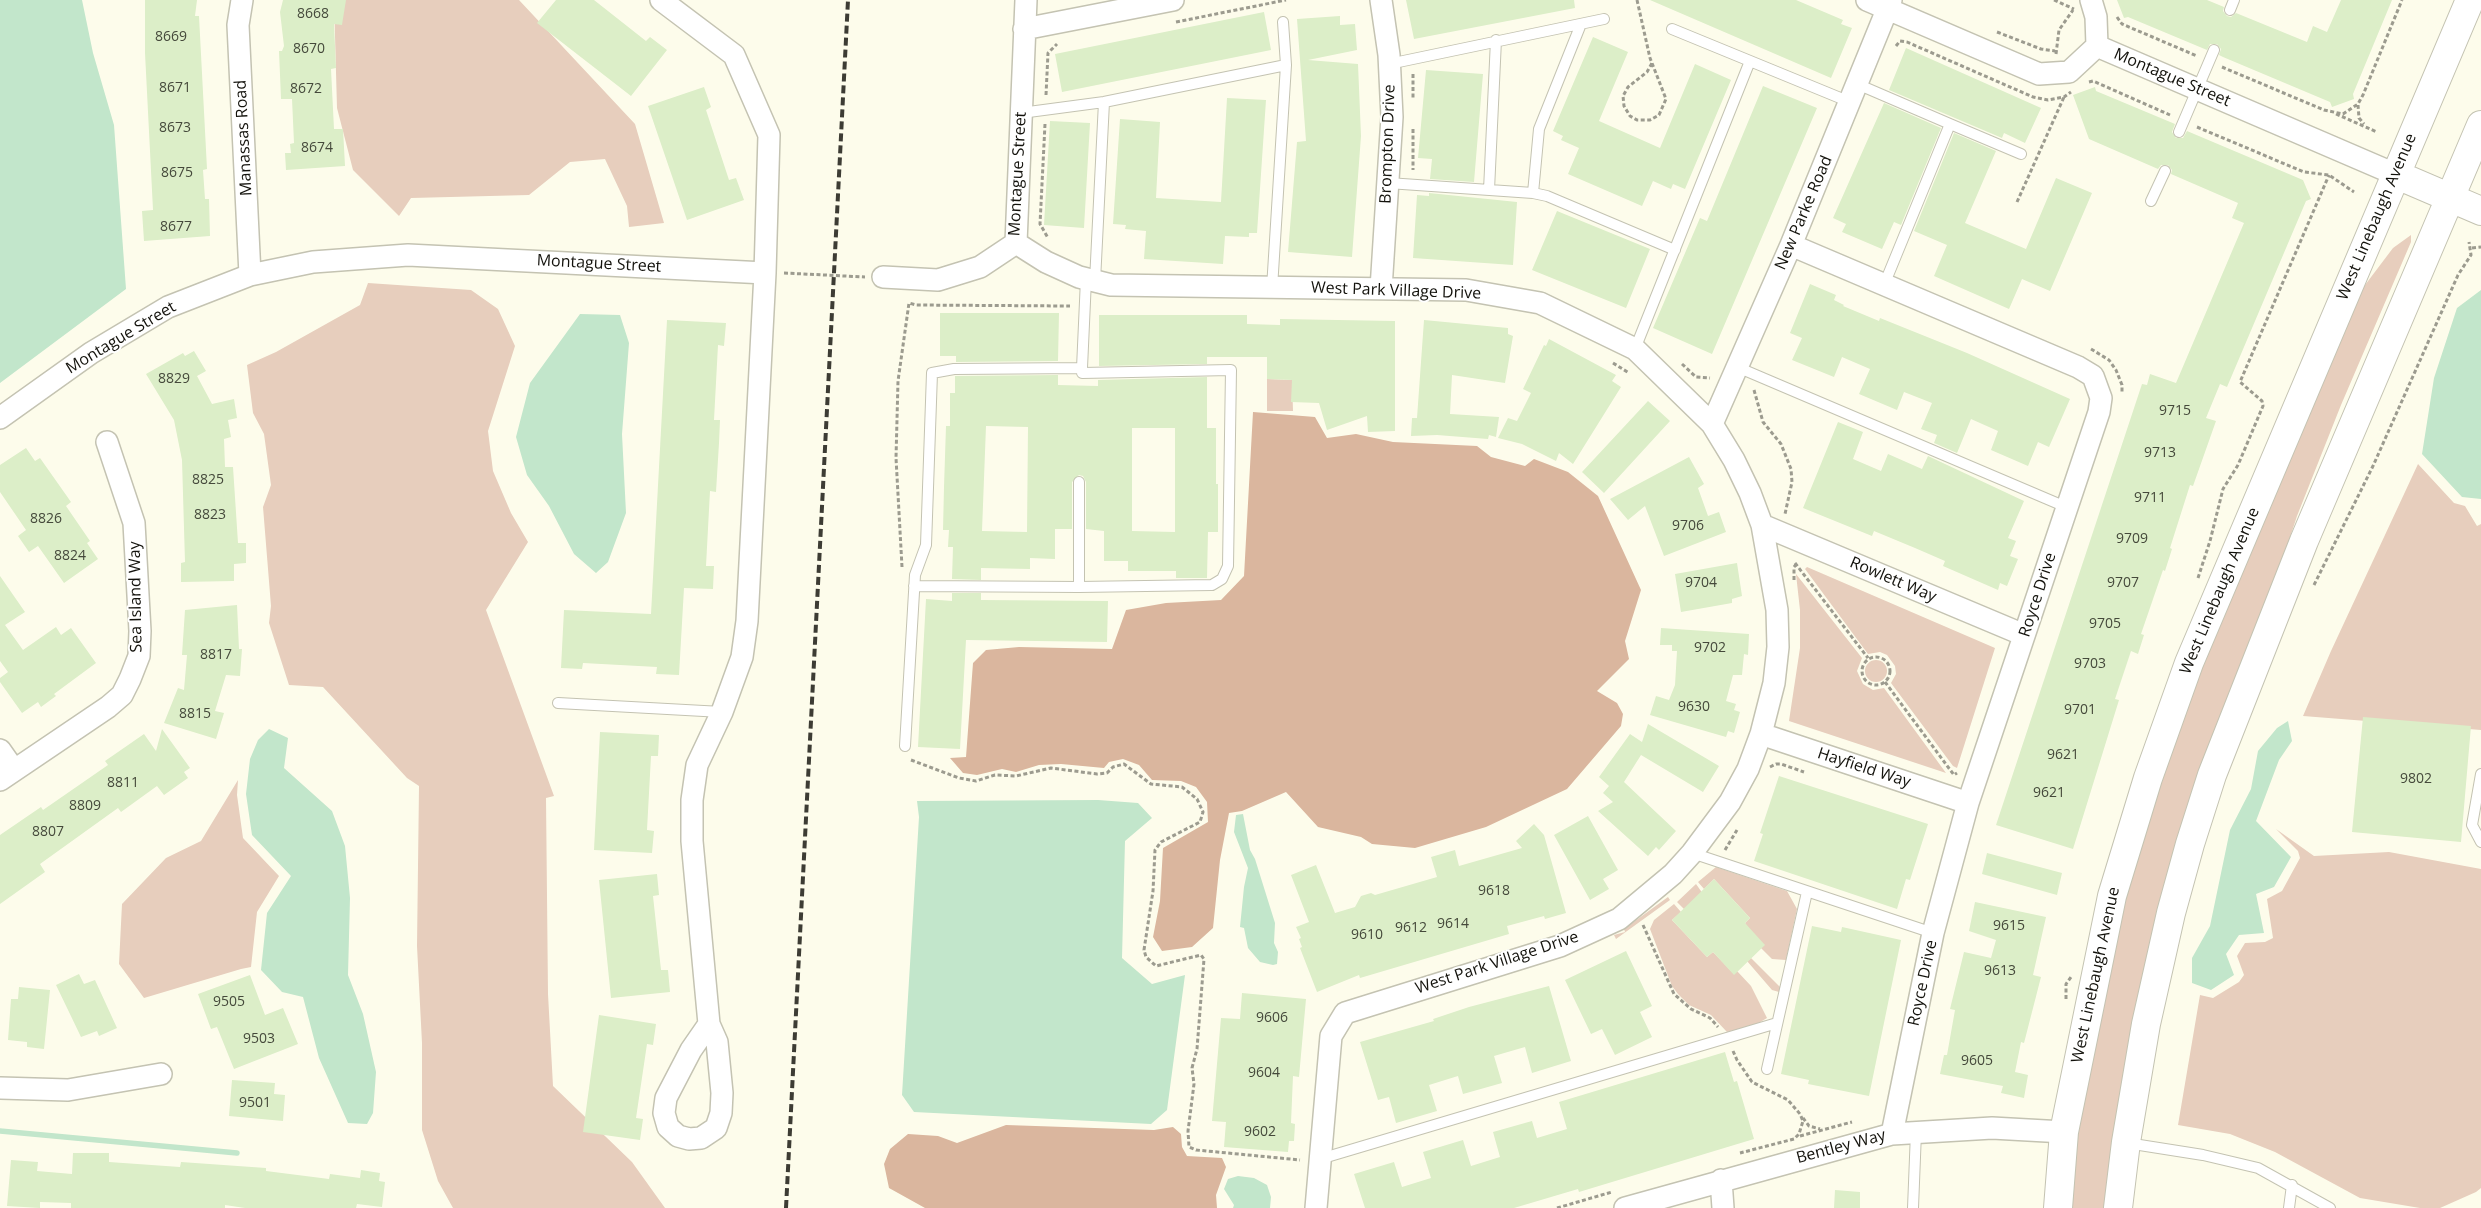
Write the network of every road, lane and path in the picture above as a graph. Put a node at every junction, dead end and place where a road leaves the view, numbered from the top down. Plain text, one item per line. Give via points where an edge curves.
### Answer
1 (242, 0) edge
2 (661, 0) edge
3 (1026, 0) edge
4 (1173, 0) edge
5 (1286, 0) edge
6 (1381, 0) edge
7 (1637, 0) edge
8 (1867, 0) edge
9 (2054, 0) edge
10 (2402, 0) edge
11 (2470, 0) edge
12 (1889, 4) edge
13 (2082, 5) edge
14 (2116, 15) dead end
15 (1604, 20) dead end
16 (1175, 22) dead end
17 (1283, 22) dead end
18 (1580, 24) junction
19 (1672, 28) dead end
20 (1024, 29) junction
21 (1496, 40) junction
22 (1064, 43) dead end
23 (2097, 46) junction
24 (2214, 50) dead end
25 (1893, 54) dead end
26 (1750, 61) junction
27 (2209, 61) junction
28 (1652, 63) junction
29 (1389, 64) junction
30 (1286, 65) junction
31 (2057, 72) junction
32 (2085, 82) dead end
33 (2078, 86) dead end
34 (2198, 89) junction
35 (1853, 93) junction
36 (2064, 97) junction
37 (1104, 102) junction
38 (2358, 104) junction
39 (1045, 110) junction
40 (1021, 113) junction
41 (2332, 113) junction
42 (2184, 121) junction
43 (1950, 124) junction
44 (2481, 125) edge
45 (2366, 127) junction
46 (2179, 132) dead end
47 (2377, 132) dead end
48 (2021, 154) dead end
49 (2165, 172) dead end
50 (2397, 175) junction
51 (1388, 184) junction
52 (1489, 190) junction
53 (2354, 192) dead end
54 (1533, 193) junction
55 (2450, 197) junction
56 (2151, 200) dead end
57 (2017, 202) dead end
58 (2481, 211) edge
59 (1052, 241) dead end
60 (1016, 242) junction
61 (2469, 242) dead end
62 (1791, 245) junction
63 (2481, 247) edge
64 (2472, 248) junction
65 (1675, 250) junction
66 (766, 273) junction
67 (250, 275) junction
68 (883, 277) joint
69 (1090, 280) junction
70 (1884, 284) junction
71 (1272, 288) junction
72 (1381, 289) junction
73 (1084, 306) junction
74 (2089, 348) dead end
75 (1634, 349) junction
76 (1610, 361) dead end
77 (1737, 367) junction
78 (1082, 368) junction
79 (1633, 377) dead end
80 (1748, 393) dead end
81 (2122, 400) dead end
82 (0, 418) edge
83 (1712, 424) junction
84 (107, 442) dead end
85 (1079, 482) dead end
86 (2066, 507) junction
87 (1778, 508) dead end
88 (1786, 512) junction
89 (1794, 515) dead end
90 (1762, 525) junction
91 (1787, 536) junction
92 (1801, 562) dead end
93 (1795, 563) junction
94 (902, 571) dead end
95 (1794, 582) dead end
96 (914, 586) junction
97 (1079, 587) junction
98 (2311, 590) dead end
99 (2024, 635) junction
100 (1868, 658) junction
101 (1885, 682) junction
102 (558, 702) dead end
103 (722, 712) junction
104 (1761, 734) junction
105 (905, 746) dead end
106 (0, 750) edge
107 (904, 758) dead end
108 (1960, 768) dead end
109 (1767, 770) dead end
110 (1806, 772) dead end
111 (2481, 774) edge
112 (7, 775) edge
113 (1968, 802) junction
114 (1739, 826) dead end
115 (2481, 842) edge
116 (1692, 853) junction
117 (1717, 862) junction
118 (1807, 892) junction
119 (1650, 920) dead end
120 (1643, 925) junction
121 (1635, 930) dead end
122 (1933, 933) junction
123 (1777, 1022) junction
124 (709, 1024) junction
125 (1726, 1038) junction
126 (1767, 1069) dead end
127 (161, 1074) dead end
128 (0, 1088) edge
129 (1800, 1114) junction
130 (1859, 1121) dead end
131 (1822, 1129) junction
132 (1916, 1132) junction
133 (2064, 1132) junction
134 (1892, 1134) junction
135 (1794, 1138) junction
136 (2126, 1142) junction
137 (1735, 1154) dead end
138 (1310, 1155) junction
139 (1721, 1180) junction
140 (2292, 1185) junction
141 (1619, 1200) edge
142 (1316, 1208) edge
143 (1557, 1208) edge
144 (1723, 1208) edge
145 (1913, 1208) edge
146 (2058, 1208) edge
147 (2118, 1208) edge
148 (2289, 1208) edge
149 (2330, 1208) edge

1 - 67 street, Manassas Road via 238,25
2 - 66 street via 734,55 769,135
3 - 20 street, Montague Street
4 - 20 street
5 - 16 path
6 - 29 street, Brompton Drive
7 - 28 path
8 - 12 street, Montague Street
9 - 13 path
10 - 38 path
11 - 50 main road, West Linebaugh Avenue via 2408,142
12 - 31 street, Montague Street via 2039,74
12 - 35 street, New Parke Road
13 - 23 street via 2096,17
13 - 31 path via 2059,30 2055,47
14 - 27 path via 2122,24
15 - 18 lane
17 - 30 lane
18 - 21 lane
18 - 54 lane via 1539,129
19 - 26 lane
20 - 40 street, Montague Street
21 - 29 lane
21 - 52 lane
22 - 39 path via 1055,44 1048,53
23 - 31 street, Montague Street via 2069,72
23 - 34 street, Montague Street
24 - 27 lane
25 - 36 path via 1898,43 1907,42 2032,97 2048,100
26 - 35 lane
26 - 65 lane
27 - 34 lane
27 - 41 path
28 - 28 path via 1623,96 1624,106 1637,120 1650,120 1659,115 1665,105 1665,93
29 - 51 street, Brompton Drive via 1392,117
30 - 37 lane
30 - 71 lane
31 - 36 path
32 - 42 path via 2093,81
33 - 36 path
34 - 42 lane
34 - 50 street, Montague Street
35 - 43 lane
35 - 62 street, New Parke Road
36 - 57 path
37 - 39 lane
37 - 69 lane
38 - 41 path via 2343,114
38 - 45 path via 2359,118
39 - 40 lane
39 - 59 path via 1040,224 1046,237
40 - 60 street, Montague Street
41 - 45 path
42 - 46 lane
42 - 53 path via 2304,172 2329,175
43 - 48 lane
43 - 70 lane
44 - 55 main road
45 - 47 path
49 - 56 lane
50 - 55 main road, Montague Street
50 - 133 main road, West Linebaugh Avenue via 2189,664 2148,778 2112,896
51 - 52 lane
51 - 72 street, Brompton Drive
52 - 54 lane
54 - 65 lane
55 - 58 main road, Montague Street
55 - 136 main road via 2304,541 2212,775 2171,913 2146,1024
60 - 68 street, Montague Street via 980,266 938,280
60 - 69 street, West Park Village Drive via 1046,262
61 - 64 path
62 - 70 street, Royce Drive
62 - 77 street, New Parke Road
63 - 64 path
64 - 98 path via 2373,466
65 - 75 lane
66 - 67 street, Montague Street via 408,255 313,262
66 - 68 path
66 - 103 street via 747,621 742,658
67 - 82 street, Montague Street via 168,307 91,354
69 - 71 street, West Park Village Drive via 1111,286
69 - 73 lane
70 - 86 street, Royce Drive via 2093,376 2100,398 2099,412
71 - 72 street, West Park Village Drive
72 - 75 street, West Park Village Drive via 1466,290 1540,303
73 - 78 lane
73 - 94 path via 909,303 898,381 896,458
74 - 81 path via 2109,360 2116,370 2122,385
75 - 83 street, West Park Village Drive
76 - 79 path
77 - 83 street, New Parke Road
77 - 86 lane
78 - 96 lane via 954,369 932,373 926,545
78 - 97 lane via 1082,374 1231,370 1228,566 1222,579 1212,585
80 - 88 path via 1753,388 1763,422 1788,458 1792,482
83 - 90 street, West Park Village Drive via 1734,460
84 - 112 street, Sea Island Way via 134,523 139,656 122,694 108,707
85 - 97 lane
86 - 99 street, Royce Drive
87 - 88 path
88 - 89 path
88 - 91 path
90 - 91 street, Rowlett Way
90 - 104 street, West Park Village Drive via 1777,610 1778,647 1774,684
91 - 99 street, Rowlett Way
92 - 93 path
93 - 95 path
93 - 100 path
96 - 97 lane
96 - 105 lane
99 - 113 street, Royce Drive
100 - 101 path via 1878,656 1886,660 1890,674
100 - 101 path via 1862,666 1865,679 1877,685
101 - 108 path via 1952,775
102 - 103 lane
103 - 124 street via 697,765 692,800 692,841
104 - 113 street, Hayfield Way
104 - 116 street, West Park Village Drive via 1748,769 1730,802
106 - 112 street
107 - 138 path via 976,781 995,775 1016,776 1051,768 1107,773 1124,764 1151,784 1177,785 1187,789 1201,804 1202,817 1200,822 1161,842 1156,850 1144,950 1146,957 1156,966 1201,955 1204,959 1197,1050 1192,1068 1194,1084 1189,1147 1300,1160
109 - 110 path via 1776,764
111 - 115 lane via 2472,826
113 - 122 street, Royce Drive
114 - 117 path
116 - 117 lane
116 - 138 street, West Park Village Drive via 1673,874 1619,919 1560,946 1345,1013 1331,1036
117 - 118 lane
118 - 122 lane
118 - 123 lane
119 - 120 path
120 - 121 path
120 - 125 path via 1674,994 1691,1009 1710,1018
122 - 134 street, Royce Drive
123 - 125 lane
123 - 126 lane
124 - 124 street via 691,1050 666,1098 664,1113 668,1127 678,1136 689,1139 701,1138 716,1128 721,1113 717,1042
125 - 129 path via 1752,1082 1788,1100
125 - 138 lane
127 - 128 street via 68,1090
129 - 131 path via 1809,1126
129 - 135 path via 1802,1128
130 - 131 path
131 - 135 path
132 - 133 street, Bentley Way via 1992,1128
132 - 134 street, Bentley Way
132 - 145 lane
133 - 146 main road, West Linebaugh Avenue
134 - 139 street, Bentley Way
135 - 137 path
136 - 140 lane via 2258,1168
136 - 147 main road
138 - 142 street, West Park Village Drive
139 - 141 street, Bentley Way
139 - 144 street
140 - 148 lane
140 - 149 lane
141 - 143 path

